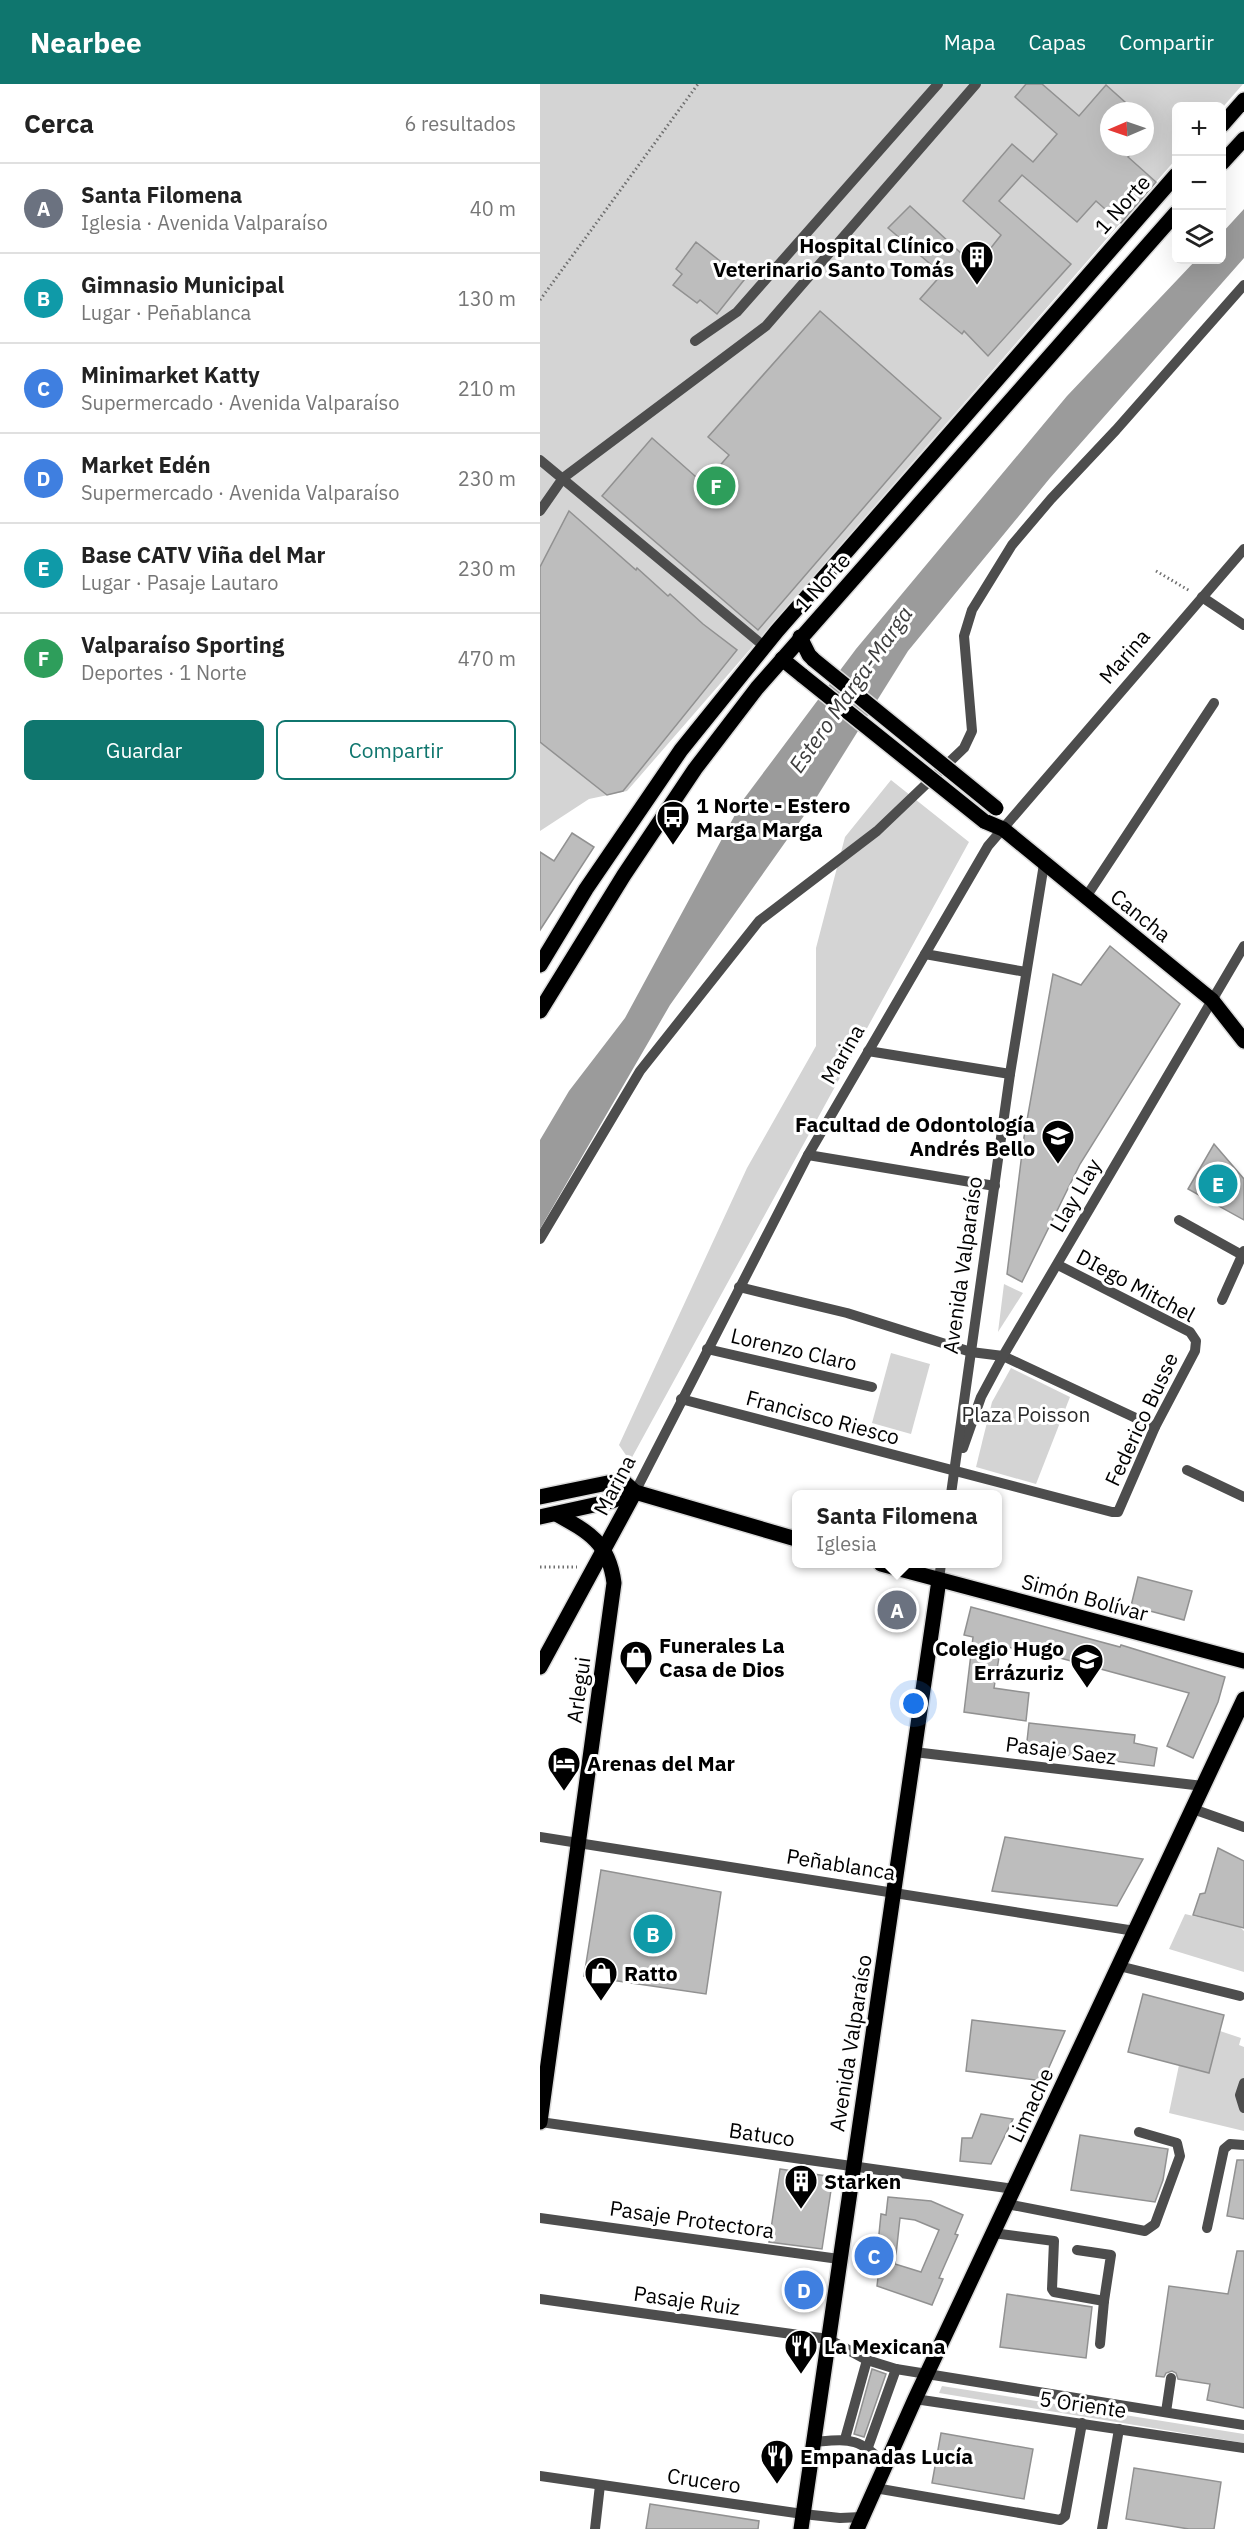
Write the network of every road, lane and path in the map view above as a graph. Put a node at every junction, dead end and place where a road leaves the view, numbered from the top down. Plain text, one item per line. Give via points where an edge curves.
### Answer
1 (698, 84) edge
2 (938, 84) edge
3 (976, 84) edge
4 (1244, 100) edge
5 (1226, 120) edge
6 (1244, 139) edge
7 (1226, 158) edge
8 (1172, 179) edge
9 (1172, 218) edge
10 (1244, 285) edge
11 (1244, 297) edge
12 (540, 300) edge
13 (1228, 303) junction
14 (696, 341) dead end
15 (540, 460) edge
16 (563, 478) junction
17 (540, 511) edge
18 (1244, 549) edge
19 (1156, 571) dead end
20 (825, 576) junction
21 (1202, 597) junction
22 (1244, 625) edge
23 (800, 637) junction
24 (765, 647) junction
25 (782, 659) junction
26 (1214, 703) dead end
27 (1003, 829) junction
28 (1044, 864) junction
29 (1086, 897) junction
30 (1244, 946) edge
31 (924, 954) junction
32 (540, 965) edge
33 (1026, 972) junction
34 (1212, 1000) junction
35 (540, 1011) edge
36 (1244, 1041) edge
37 (868, 1051) junction
38 (1010, 1074) junction
39 (808, 1155) junction
40 (995, 1186) junction
41 (1179, 1220) dead end
42 (540, 1239) edge
43 (1243, 1253) edge
44 (1058, 1265) junction
45 (739, 1287) junction
46 (1222, 1300) dead end
47 (1196, 1341) joint
48 (707, 1349) junction
49 (971, 1352) junction
50 (1003, 1356) junction
51 (872, 1388) dead end
52 (681, 1399) junction
53 (1155, 1427) junction
54 (1187, 1470) dead end
55 (955, 1471) junction
56 (952, 1490) edge
57 (635, 1492) junction
58 (540, 1497) edge
59 (1244, 1497) edge
60 (1118, 1512) joint
61 (556, 1514) junction
62 (540, 1517) edge
63 (792, 1538) edge
64 (604, 1549) junction
65 (540, 1567) edge
66 (594, 1568) junction
67 (898, 1568) edge
68 (940, 1568) edge
69 (939, 1580) junction
70 (1244, 1661) edge
71 (540, 1667) edge
72 (1244, 1699) edge
73 (914, 1752) junction
74 (1203, 1786) junction
75 (1192, 1809) junction
76 (1244, 1827) edge
77 (540, 1838) edge
78 (578, 1844) junction
79 (894, 1892) junction
80 (1135, 1931) junction
81 (1119, 1966) junction
82 (1240, 1996) dead end
83 (1244, 2083) edge
84 (1244, 2108) edge
85 (540, 2122) edge
86 (1139, 2132) dead end
87 (1244, 2145) edge
88 (852, 2166) junction
89 (1014, 2189) junction
90 (1007, 2204) junction
91 (540, 2218) edge
92 (1208, 2228) dead end
93 (993, 2233) junction
94 (1077, 2250) dead end
95 (839, 2259) junction
96 (540, 2299) edge
97 (1104, 2301) junction
98 (828, 2339) junction
99 (1100, 2344) dead end
100 (867, 2360) junction
101 (896, 2369) junction
102 (928, 2373) junction
103 (1171, 2378) dead end
104 (915, 2399) junction
105 (1166, 2412) junction
106 (1082, 2423) junction
107 (1244, 2425) edge
108 (1119, 2429) junction
109 (845, 2439) junction
110 (813, 2442) junction
111 (868, 2446) junction
112 (1244, 2448) edge
113 (886, 2465) junction
114 (540, 2476) edge
115 (600, 2485) junction
116 (875, 2488) junction
117 (802, 2521) edge
118 (859, 2523) edge
119 (595, 2529) edge
120 (1101, 2529) edge

1 - 12 path
2 - 14 street via 737,312
3 - 16 street via 766,326
4 - 5 main road
6 - 7 main road
8 - 20 main road, 1 Norte
9 - 23 main road, 1 Norte
10 - 13 street
11 - 13 street
13 - 42 street via 1012,545 972,610 964,636 972,731 964,748 877,831 759,921 640,1071
15 - 16 street
16 - 17 street
16 - 24 street
18 - 21 street, Marina
19 - 21 path
20 - 24 main road, 1 Norte
20 - 25 main road
21 - 22 street
21 - 27 street, Marina
23 - 25 main road, 1 Norte
23 - 27 main road, bridge via 809,656 996,808
24 - 32 main road, 1 Norte via 681,750 586,889
25 - 27 main road, Cancha, bridge via 984,821
25 - 35 main road, 1 Norte via 695,769
26 - 29 street
27 - 28 main road, Cancha
27 - 31 street, Marina via 988,846
28 - 29 main road, Cancha
28 - 33 street, Avenida Valparaíso
29 - 34 main road, Cancha
30 - 34 street, Llay Llay
31 - 33 street
31 - 37 street, Marina
33 - 38 street, Avenida Valparaíso
34 - 36 main road, Cancha
34 - 44 street, Llay Llay
37 - 38 street
37 - 39 street, Marina
38 - 40 street, Avenida Valparaíso
39 - 40 street
39 - 45 street, Marina
40 - 49 street, Avenida Valparaíso
41 - 43 street
43 - 46 street
44 - 47 street, DIego Mitchel via 1190,1332
44 - 50 street, Llay Llay
45 - 48 street, Marina
45 - 49 street via 847,1313
47 - 53 street, Federico Busse via 1195,1351
48 - 51 street, Lorenzo Claro
48 - 52 street, Marina
49 - 50 street
49 - 55 street, Avenida Valparaíso
50 - 53 street
50 - 55 street, Llay Llay via 981,1397
52 - 55 street, Francisco Riesco
52 - 57 street, Marina
53 - 60 street, Federico Busse
54 - 59 street
55 - 56 street, Avenida Valparaíso
55 - 60 street, Francisco Riesco
57 - 58 main road via 622,1480
57 - 61 main road
57 - 63 main road
57 - 64 main road, Marina
61 - 62 main road
61 - 64 main road via 591,1535
64 - 66 main road, Marina
64 - 78 main road, Arlegui via 612,1570 613,1590
65 - 66 path
66 - 71 main road, Marina
67 - 69 main road, Simón Bolívar
68 - 69 street, Avenida Valparaíso
69 - 70 main road, Simón Bolívar
69 - 73 main road, Avenida Valparaíso
72 - 74 main road, Limache
73 - 74 street, Pasaje Saez
73 - 79 main road, Avenida Valparaíso
74 - 75 main road, Limache
75 - 76 street
75 - 80 main road, Limache
77 - 78 street, Peñablanca
78 - 79 street, Peñablanca
78 - 85 main road, Arlegui
79 - 80 street, Peñablanca
79 - 88 main road, Avenida Valparaíso
80 - 81 main road, Limache
81 - 82 street
81 - 89 main road, Limache
83 - 84 street via 1240,2095
85 - 88 street, Batuco
86 - 90 street via 1177,2143 1180,2149 1151,2228
87 - 92 street via 1230,2144 1224,2149
88 - 89 street, Batuco
88 - 95 main road, Avenida Valparaíso
89 - 90 main road, Limache
90 - 93 main road, Limache
91 - 95 street, Pasaje Protectora
93 - 97 street via 1054,2241 1054,2292
93 - 102 main road, Limache
94 - 97 street via 1111,2255
95 - 98 main road, Avenida Valparaíso
96 - 98 street, Pasaje Ruiz
97 - 99 street
98 - 100 street, 5 Oriente
98 - 110 main road, Avenida Valparaíso
100 - 101 street, 5 Oriente
100 - 109 street
101 - 102 street, 5 Oriente
101 - 111 street
102 - 104 main road, Limache
102 - 105 street, 5 Oriente
103 - 105 street
104 - 106 street, 5 Oriente
104 - 113 main road, Limache
105 - 107 street, 5 Oriente
106 - 108 street, 5 Oriente
106 - 116 street via 1065,2516 1060,2520
108 - 112 street, 5 Oriente
108 - 120 street
109 - 110 street
109 - 111 street
110 - 117 main road, Avenida Valparaíso
111 - 113 street
113 - 116 main road, Limache
114 - 115 street, Crucero
115 - 117 street, Crucero
115 - 119 street
116 - 118 main road, Limache
117 - 118 street, Crucero via 840,2518

